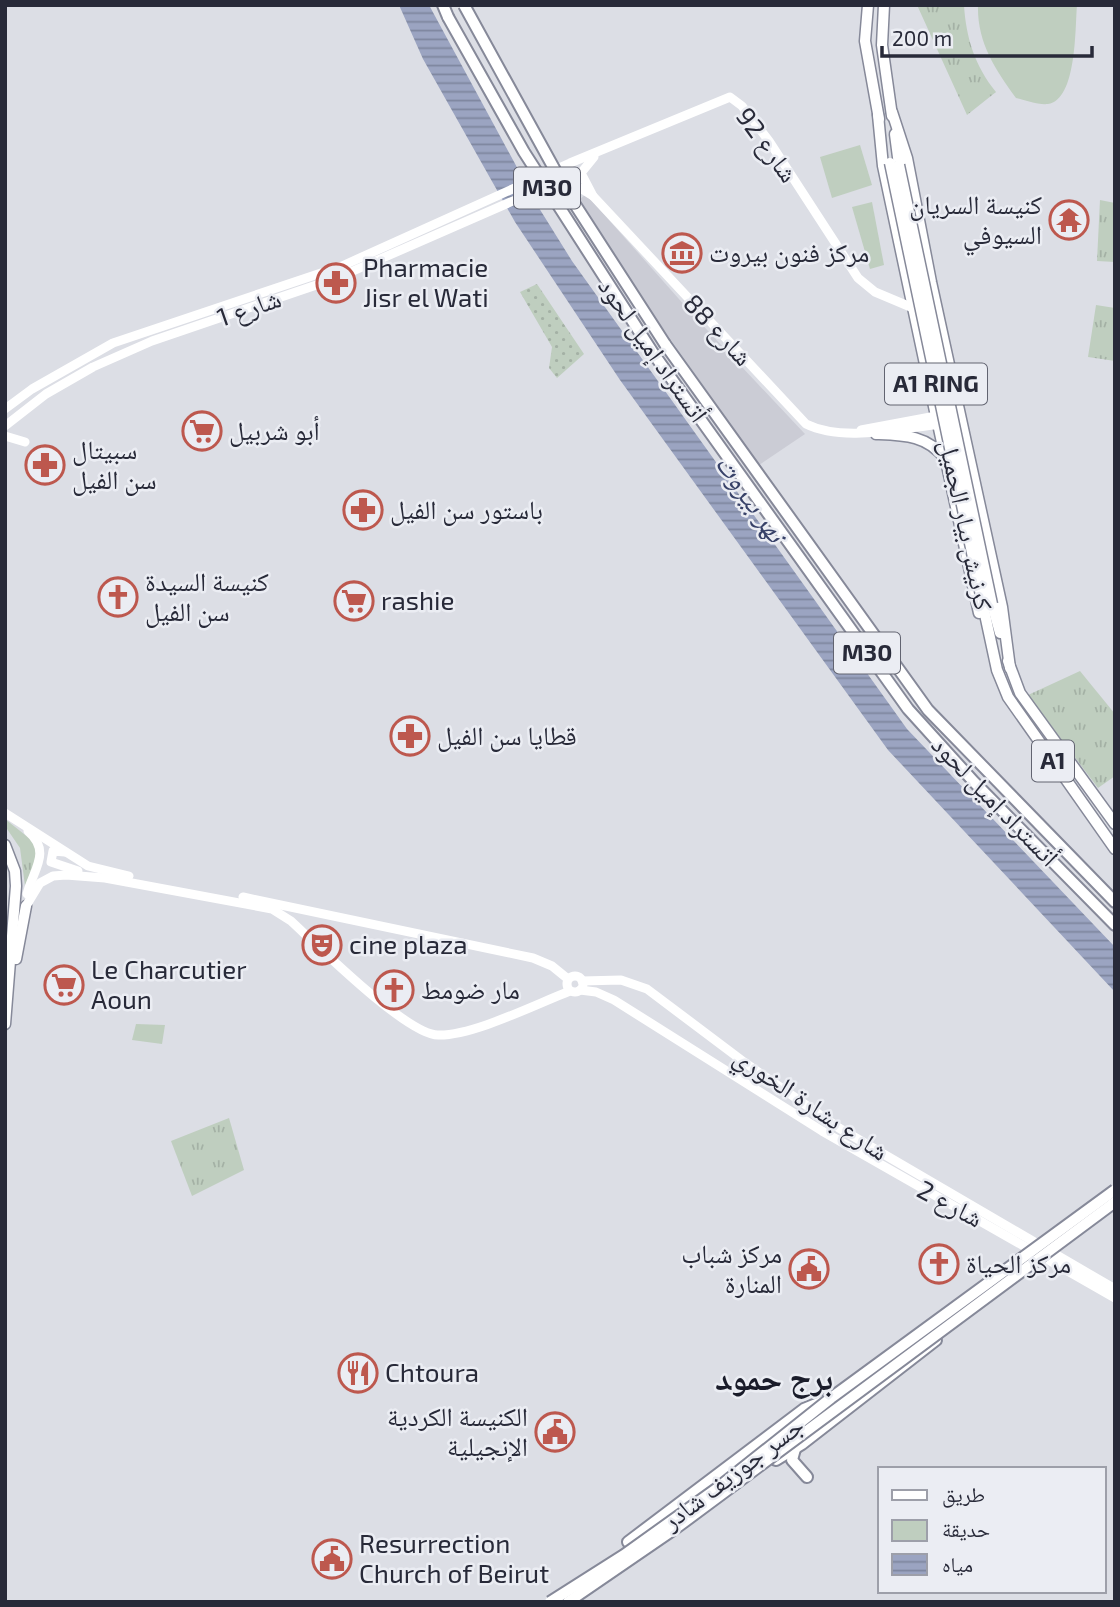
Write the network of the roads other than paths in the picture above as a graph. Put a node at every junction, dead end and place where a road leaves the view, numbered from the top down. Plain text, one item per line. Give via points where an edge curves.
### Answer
1 (443, 5) edge
2 (464, 5) edge
3 (868, 5) edge
4 (884, 5) edge
5 (892, 112) junction
6 (878, 115) junction
7 (604, 150) junction
8 (895, 164) junction
9 (536, 186) junction
10 (593, 196) junction
11 (500, 202) junction
12 (931, 282) junction
13 (910, 291) junction
14 (888, 299) junction
15 (913, 308) junction
16 (941, 318) junction
17 (72, 365) junction
18 (954, 387) junction
19 (5, 409) edge
20 (937, 420) junction
21 (961, 422) junction
22 (7, 424) edge
23 (859, 431) junction
24 (876, 434) junction
25 (5, 436) edge
26 (25, 442) dead end
27 (948, 463) junction
28 (987, 604) junction
29 (1010, 668) junction
30 (997, 670) junction
31 (9, 815) edge
32 (1115, 824) edge
33 (5, 845) edge
34 (1115, 849) edge
35 (69, 854) junction
36 (5, 857) edge
37 (13, 866) junction
38 (96, 877) junction
39 (1115, 902) edge
40 (26, 906) junction
41 (277, 907) junction
42 (1115, 925) edge
43 (568, 979) junction
44 (9, 982) junction
45 (578, 988) junction
46 (5, 1024) edge
47 (729, 1050) junction
48 (744, 1062) junction
49 (721, 1067) junction
50 (734, 1076) junction
51 (1115, 1190) edge
52 (1115, 1202) edge
53 (1035, 1245) junction
54 (1115, 1289) edge
55 (1115, 1298) edge
56 (954, 1320) junction
57 (831, 1398) junction
58 (799, 1447) junction
59 (776, 1460) dead end
60 (807, 1477) dead end
61 (628, 1542) dead end
62 (550, 1602) edge
63 (568, 1602) edge

1 - 42 highway, أتستراد إميل لحود / M30, bridge via 524,152 653,353 908,709
2 - 39 highway, أتستراد إميل لحود / M30, bridge via 567,192 665,344 928,710
3 - 6 highway, كرنيش بيار الجميل / A1 RING via 864,41
4 - 5 highway, كرنيش بيار الجميل / A1 RING via 881,45
5 - 8 highway, كرنيش بيار الجميل / A1 RING
5 - 12 highway via 907,158
6 - 8 highway, كرنيش بيار الجميل / A1 RING
6 - 13 highway via 883,166
7 - 9 main road, شارع 92
7 - 10 main road via 582,168 581,177
7 - 14 main road, شارع 92 via 730,97 769,141 858,278
8 - 28 highway, كرنيش بيار الجميل / A1 RING, bridge
9 - 10 main road via 572,183
9 - 11 main road
10 - 23 main road, شارع 88 via 806,424
11 - 17 main road, شارع 1 via 342,266 128,337
11 - 22 main road, شارع 1 via 360,269 152,341 105,362 46,394
12 - 13 highway via 920,293
12 - 16 highway
13 - 14 main road via 902,298
13 - 15 highway
14 - 15 main road, شارع 92
15 - 16 highway
15 - 20 highway
16 - 18 highway
17 - 19 main road, شارع 1
17 - 22 main road via 16,406
18 - 20 highway via 950,410
18 - 21 highway
20 - 21 main road, شارع 88
20 - 23 main road, شارع 88
20 - 24 main road, شارع 88
20 - 27 highway
21 - 29 highway via 1002,607
23 - 24 main road, شارع 88
24 - 27 highway via 926,441
25 - 26 main road
27 - 30 highway via 979,613
28 - 29 highway, كرنيش بيار الجميل / A1 RING
28 - 30 highway, كرنيش بيار الجميل / A1 RING
29 - 32 highway, كرنيش بيار الجميل / A1 RING via 1020,693
30 - 34 highway, كرنيش بيار الجميل / A1 via 1008,697
31 - 35 main road
31 - 40 main road via 33,835 41,854
33 - 37 highway
35 - 38 main road via 56,850 50,859 57,866
35 - 41 main road via 115,874
36 - 37 highway
37 - 44 highway via 16,886
38 - 40 main road via 53,876 33,890
38 - 41 main road
40 - 44 highway
41 - 43 main road via 533,958
41 - 45 main road via 407,1023 433,1035 477,1027
43 - 45 main road via 566,986
43 - 45 main road via 576,976
44 - 46 highway
45 - 47 main road, شارع بشارة الخوري via 621,980 637,984
45 - 49 main road, شارع 2 via 614,1000
47 - 48 main road, شارع بشارة الخوري
47 - 49 main road via 729,1059
48 - 50 main road
48 - 53 main road, شارع بشارة الخوري via 839,1128
49 - 50 main road, شارع 2
50 - 53 main road, شارع 2 via 896,1175
51 - 57 highway, جسر جوزيف شادر, bridge
52 - 56 highway, جسر جوزيف شادر, bridge
53 - 54 main road
53 - 55 main road
56 - 58 highway, bridge via 925,1350
56 - 63 highway, جسر جوزيف شادر, bridge via 676,1528
57 - 61 highway, bridge via 804,1409
57 - 62 highway, جسر جوزيف شادر, bridge via 719,1487
58 - 59 highway
58 - 60 highway via 792,1460

